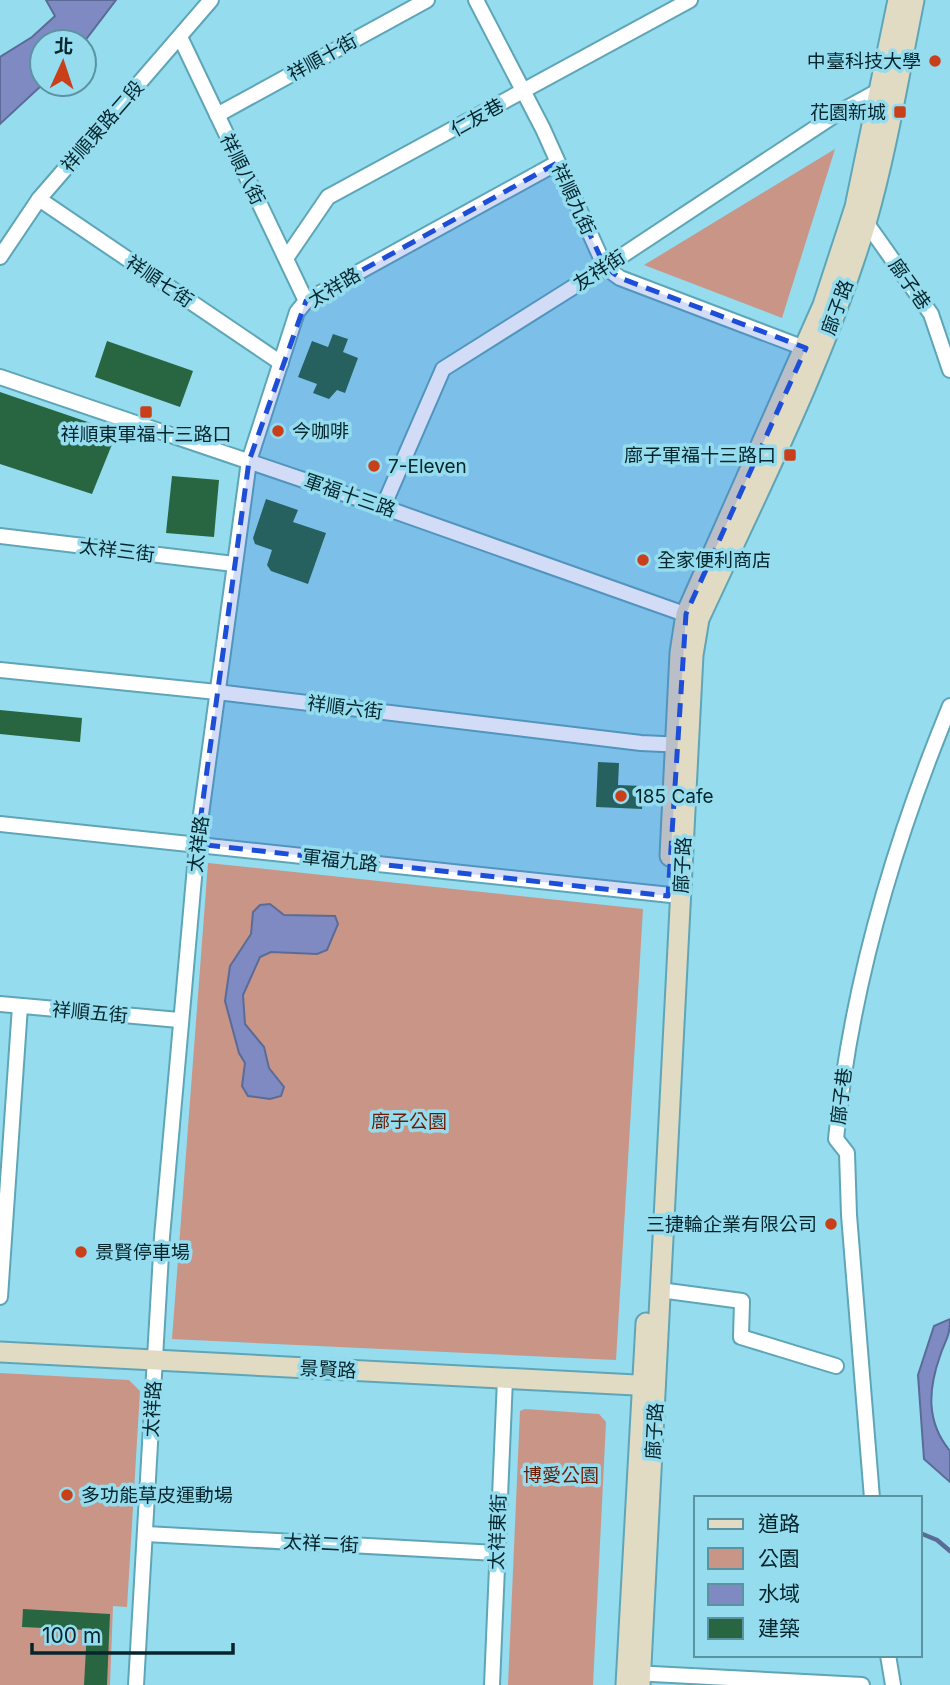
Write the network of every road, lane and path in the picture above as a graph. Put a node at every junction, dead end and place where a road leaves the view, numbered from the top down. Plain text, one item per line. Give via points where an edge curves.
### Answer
1 (211, 0) edge
2 (427, 0) edge
3 (476, 0) edge
4 (690, 0) edge
5 (898, 0) edge
6 (914, 0) edge
7 (180, 37) junction
8 (880, 90) junction
9 (524, 91) junction
10 (216, 115) junction
11 (557, 163) junction
12 (39, 198) junction
13 (860, 214) junction
14 (0, 257) edge
15 (287, 257) junction
16 (605, 267) junction
17 (306, 301) junction
18 (812, 351) junction
19 (281, 363) junction
20 (950, 370) edge
21 (0, 377) edge
22 (249, 461) junction
23 (383, 506) junction
24 (0, 536) edge
25 (234, 564) junction
26 (692, 616) junction
27 (0, 670) edge
28 (217, 692) junction
29 (950, 706) edge
30 (681, 745) junction
31 (0, 824) edge
32 (197, 844) junction
33 (674, 896) junction
34 (0, 1004) edge
35 (20, 1006) junction
36 (179, 1020) junction
37 (4, 1171) edge
38 (660, 1290) junction
39 (0, 1297) edge
40 (0, 1352) edge
41 (155, 1359) junction
42 (836, 1366) dead end
43 (505, 1379) junction
44 (649, 1386) junction
45 (872, 1496) edge
46 (146, 1534) junction
47 (496, 1553) junction
48 (888, 1657) edge
49 (634, 1679) edge
50 (136, 1685) edge
51 (492, 1685) edge
52 (862, 1685) edge
53 (893, 1685) edge

1 - 7 street, 祥順東路二段
2 - 10 street, 祥順十街
3 - 9 street, 祥順九街
4 - 9 street, 仁友巷
5 - 8 main road, 廍子路
6 - 13 main road, 廍子路
7 - 10 street, 祥順八街
7 - 12 street, 祥順東路二段
8 - 13 main road, 廍子路
8 - 16 street, 友祥街
9 - 11 street, 祥順九街
9 - 15 street, 仁友巷 via 328,197
10 - 15 street, 祥順八街
11 - 16 street, 祥順九街
11 - 17 street, 太祥路
12 - 14 street, 祥順東路二段
12 - 19 street, 祥順七街
13 - 18 main road, 廍子路
13 - 20 street, 廍子巷 via 932,314
15 - 17 street, 祥順八街
16 - 18 street via 620,278
16 - 23 street, 友祥街 via 443,369
17 - 19 street, 太祥路 via 297,312
18 - 26 main road, 廍子路
19 - 22 street, 太祥路
21 - 22 street, 軍福十三路
22 - 23 street, 軍福十三路
22 - 25 street, 太祥路
23 - 26 street, 軍福十三路
24 - 25 street, 太祥三街
25 - 28 street, 太祥路
26 - 30 main road, 廍子路 via 693,655
27 - 28 street, 祥順六街
28 - 30 street, 祥順六街
28 - 32 street, 太祥路
29 - 45 street, 廍子巷 via 874,919 842,1071 836,1139 847,1153
30 - 33 main road, 廍子路
31 - 32 street, 軍福九路
32 - 33 street, 軍福九路
32 - 36 street, 太祥路
33 - 38 main road, 廍子路
33 - 44 main road, 廍子路
34 - 35 street, 祥順五街
35 - 36 street, 祥順五街
35 - 37 street
36 - 41 street, 太祥路
37 - 39 street
38 - 42 street via 742,1301 741,1337
38 - 44 main road, 廍子路
40 - 41 main road, 景賢路
41 - 43 main road, 景賢路
41 - 46 street, 太祥路
43 - 44 main road, 景賢路
43 - 47 street, 太祥東街
44 - 49 main road, 廍子路
46 - 47 street, 太祥二街
46 - 50 street, 太祥路
47 - 51 street, 太祥東街
48 - 53 street
49 - 52 street

